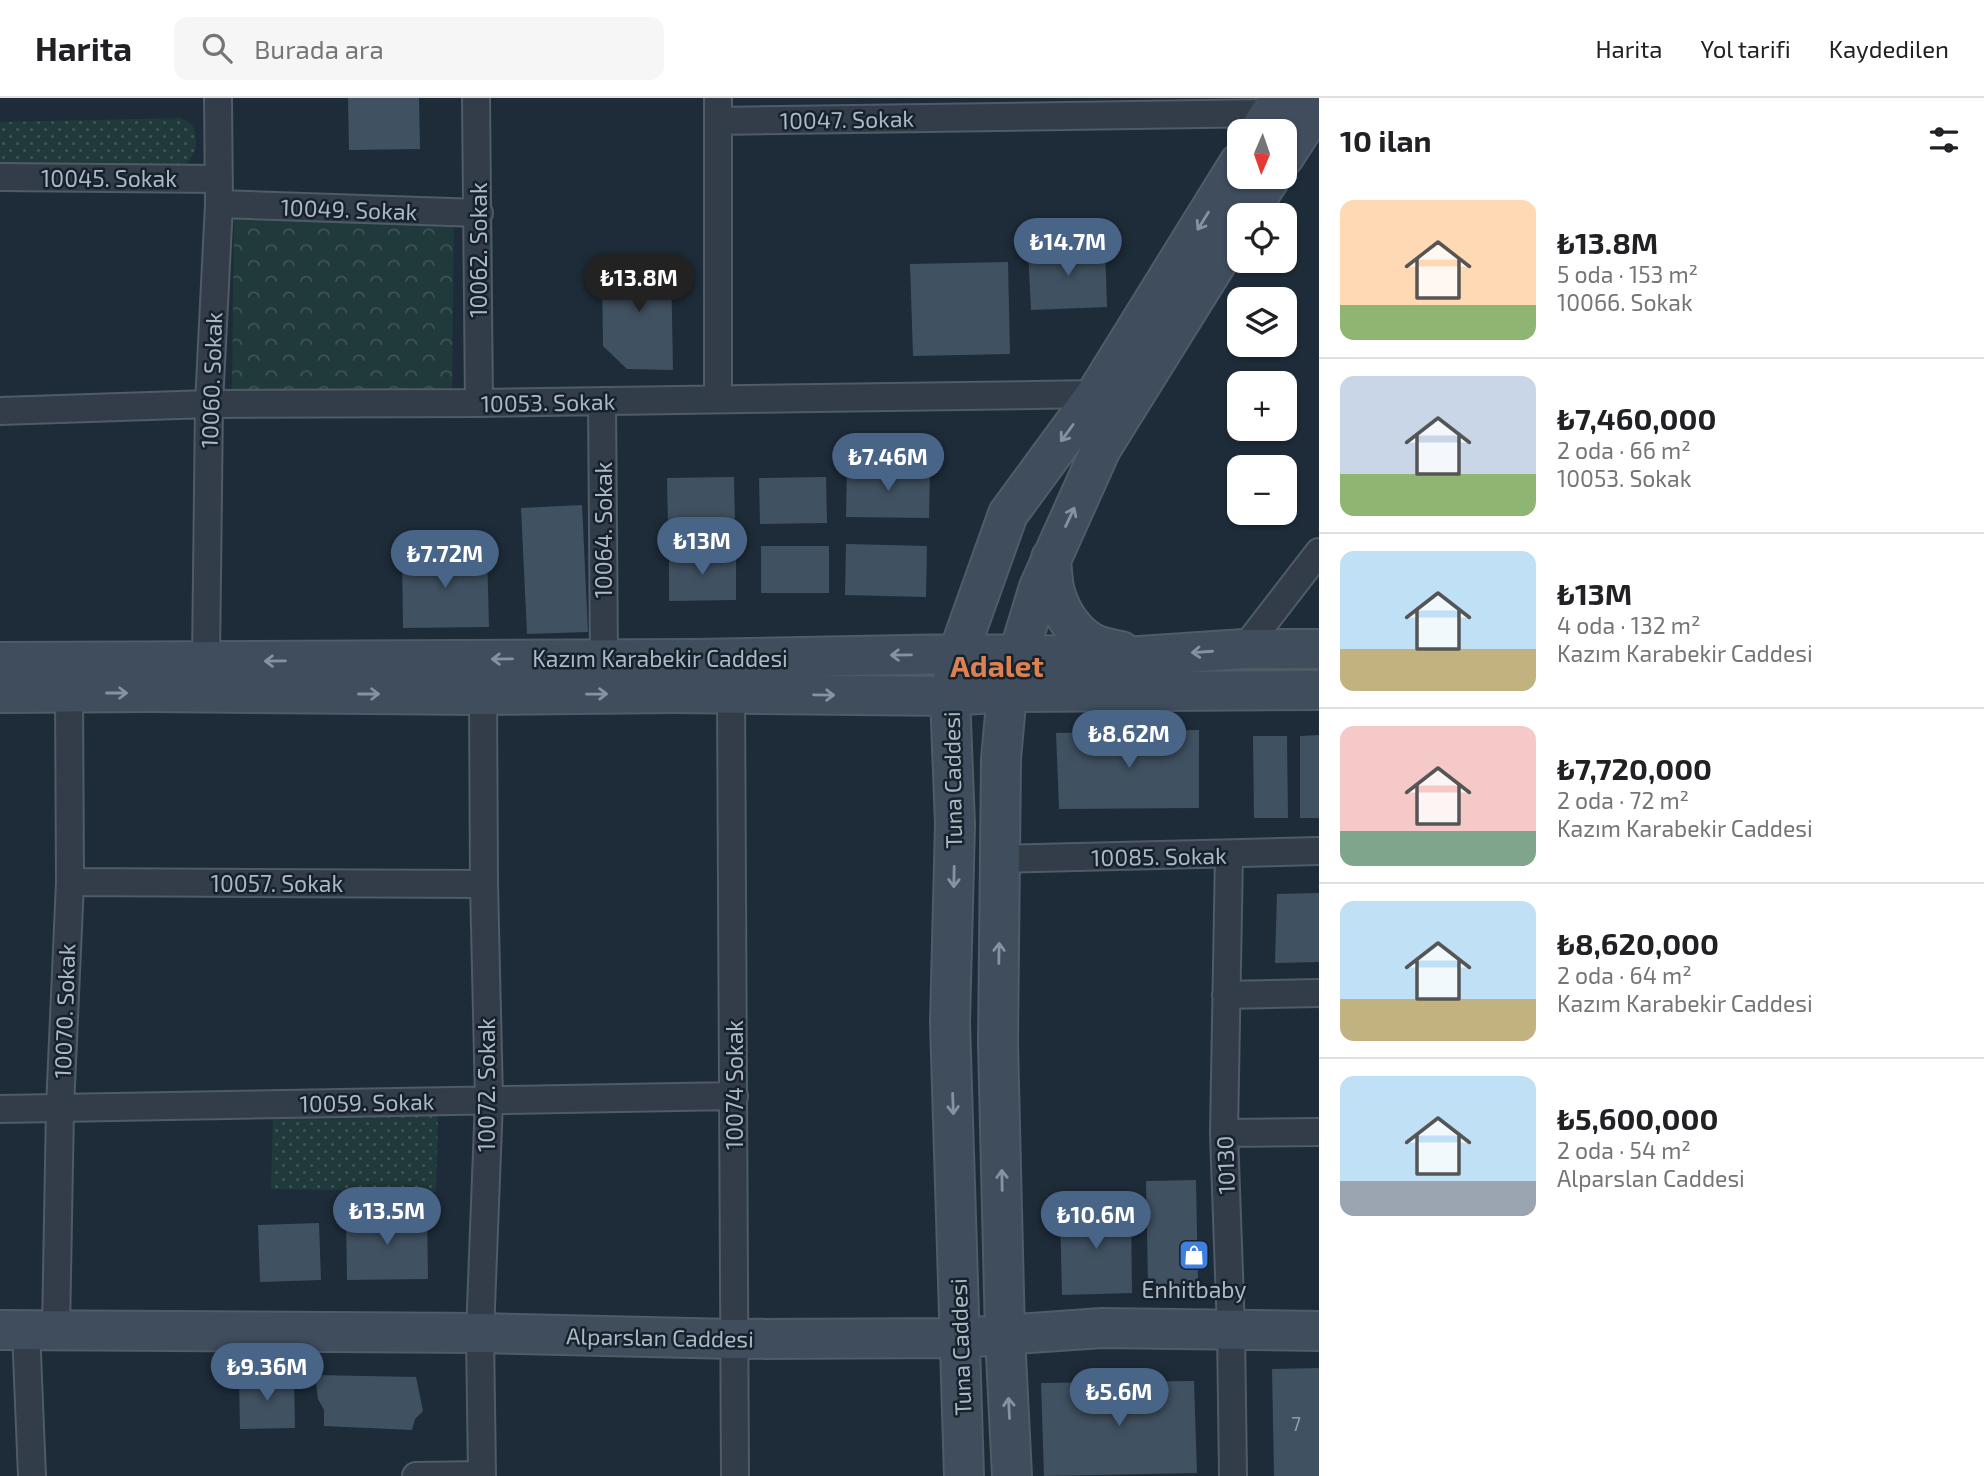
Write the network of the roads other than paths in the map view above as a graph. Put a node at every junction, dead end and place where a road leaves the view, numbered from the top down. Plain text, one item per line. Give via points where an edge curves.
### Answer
1 (218, 98) edge
2 (476, 98) edge
3 (1319, 103) edge
4 (718, 110) edge
5 (1270, 114) edge
6 (1297, 137) edge
7 (0, 177) edge
8 (1227, 182) edge
9 (219, 192) junction
10 (479, 213) junction
11 (1227, 246) edge
12 (1096, 394) junction
13 (718, 399) junction
14 (602, 401) junction
15 (479, 403) junction
16 (209, 404) junction
17 (0, 411) edge
18 (1319, 552) edge
19 (1051, 558) junction
20 (1244, 649) junction
21 (1319, 649) edge
22 (958, 654) junction
23 (1018, 656) junction
24 (1140, 656) junction
25 (604, 658) junction
26 (0, 662) edge
27 (205, 662) junction
28 (1319, 690) edge
29 (1007, 692) junction
30 (0, 693) edge
31 (69, 693) junction
32 (731, 694) junction
33 (483, 695) junction
34 (950, 696) junction
35 (1319, 851) edge
36 (1229, 854) junction
37 (1000, 859) junction
38 (70, 882) junction
39 (484, 884) junction
40 (1319, 993) edge
41 (1226, 995) junction
42 (734, 1096) junction
43 (489, 1100) junction
44 (60, 1108) junction
45 (0, 1109) edge
46 (1319, 1132) edge
47 (1224, 1133) junction
48 (27, 1330) edge
49 (1231, 1330) junction
50 (1319, 1331) edge
51 (480, 1333) junction
52 (1005, 1335) junction
53 (959, 1338) junction
54 (734, 1339) junction
55 (482, 1475) edge
56 (32, 1476) edge
57 (416, 1476) edge
58 (735, 1476) edge
59 (964, 1476) edge
60 (1012, 1476) edge
61 (1233, 1476) edge

1 - 9 street, 10060. Sokak
2 - 10 street, 10062. Sokak
3 - 6 street
4 - 5 street, 10047. Sokak
4 - 13 street
7 - 9 street, 10045. Sokak
8 -> 12 street, Tuna Caddesi
9 - 10 street, 10049. Sokak
9 - 16 street, 10060. Sokak
10 - 15 street, 10062. Sokak
19 -> 11 street, Tuna Caddesi via 1101,449
12 - 13 street, 10053. Sokak
12 -> 22 street, Tuna Caddesi via 1008,514
13 - 14 street, 10053. Sokak
14 - 15 street, 10053. Sokak
14 - 25 street, 10064. Sokak
15 - 16 street, 10053. Sokak
16 - 17 street, 10053. Sokak
16 - 27 street, 10060. Sokak
18 - 20 street
19 - 23 street, Tuna Caddesi
19 - 24 street via 1054,590 1072,625 1098,645
20 - 21 street, Kazım Karabekir Caddesi
20 -> 24 street, Kazım Karabekir Caddesi
22 - 23 street, Kazım Karabekir Caddesi
22 -> 25 street, Kazım Karabekir Caddesi
22 - 34 street, Tuna Caddesi
23 - 24 street, Kazım Karabekir Caddesi
23 - 29 street, Tuna Caddesi
25 -> 27 street, Kazım Karabekir Caddesi
26 - 27 street, Kazım Karabekir Caddesi
28 - 29 street, Kazım Karabekir Caddesi
29 - 34 street, Kazım Karabekir Caddesi
29 - 37 street, Tuna Caddesi
30 - 31 street, Kazım Karabekir Caddesi
31 -> 33 street, Kazım Karabekir Caddesi
31 - 38 street, 10070. Sokak
33 -> 32 street, Kazım Karabekir Caddesi
32 -> 34 street, Kazım Karabekir Caddesi
32 - 42 street, 10074 Sokak
33 - 39 street, 10072. Sokak
34 -> 53 street, Tuna Caddesi via 955,824 950,1023
35 - 36 street, 10085. Sokak
36 - 37 street, 10085. Sokak
36 - 41 street, 10130
52 -> 37 street, Tuna Caddesi via 998,1043
38 - 39 street, 10057. Sokak
38 - 44 street, 10070. Sokak
39 - 43 street, 10072. Sokak
40 - 41 street
41 - 47 street, 10130
42 - 43 street, 10059. Sokak
42 - 54 street, 10074 Sokak
43 - 44 street, 10059. Sokak
43 - 51 street, 10072. Sokak
44 - 45 street, 10059. Sokak
44 - 48 street, 10070. Sokak
46 - 47 street
47 - 49 street, 10130
48 - 51 street, Alparslan Caddesi
48 - 56 street, 10070. Sokak
49 - 50 street, Alparslan Caddesi
49 - 52 street, Alparslan Caddesi via 1102,1328
49 - 61 street, 10130
51 - 54 street, Alparslan Caddesi
51 - 55 street, 10072. Sokak
52 - 53 street, Alparslan Caddesi
60 -> 52 street, Tuna Caddesi
53 - 54 street, Alparslan Caddesi
53 - 59 street, Tuna Caddesi
54 - 58 street, 10074 Sokak
55 - 57 street

